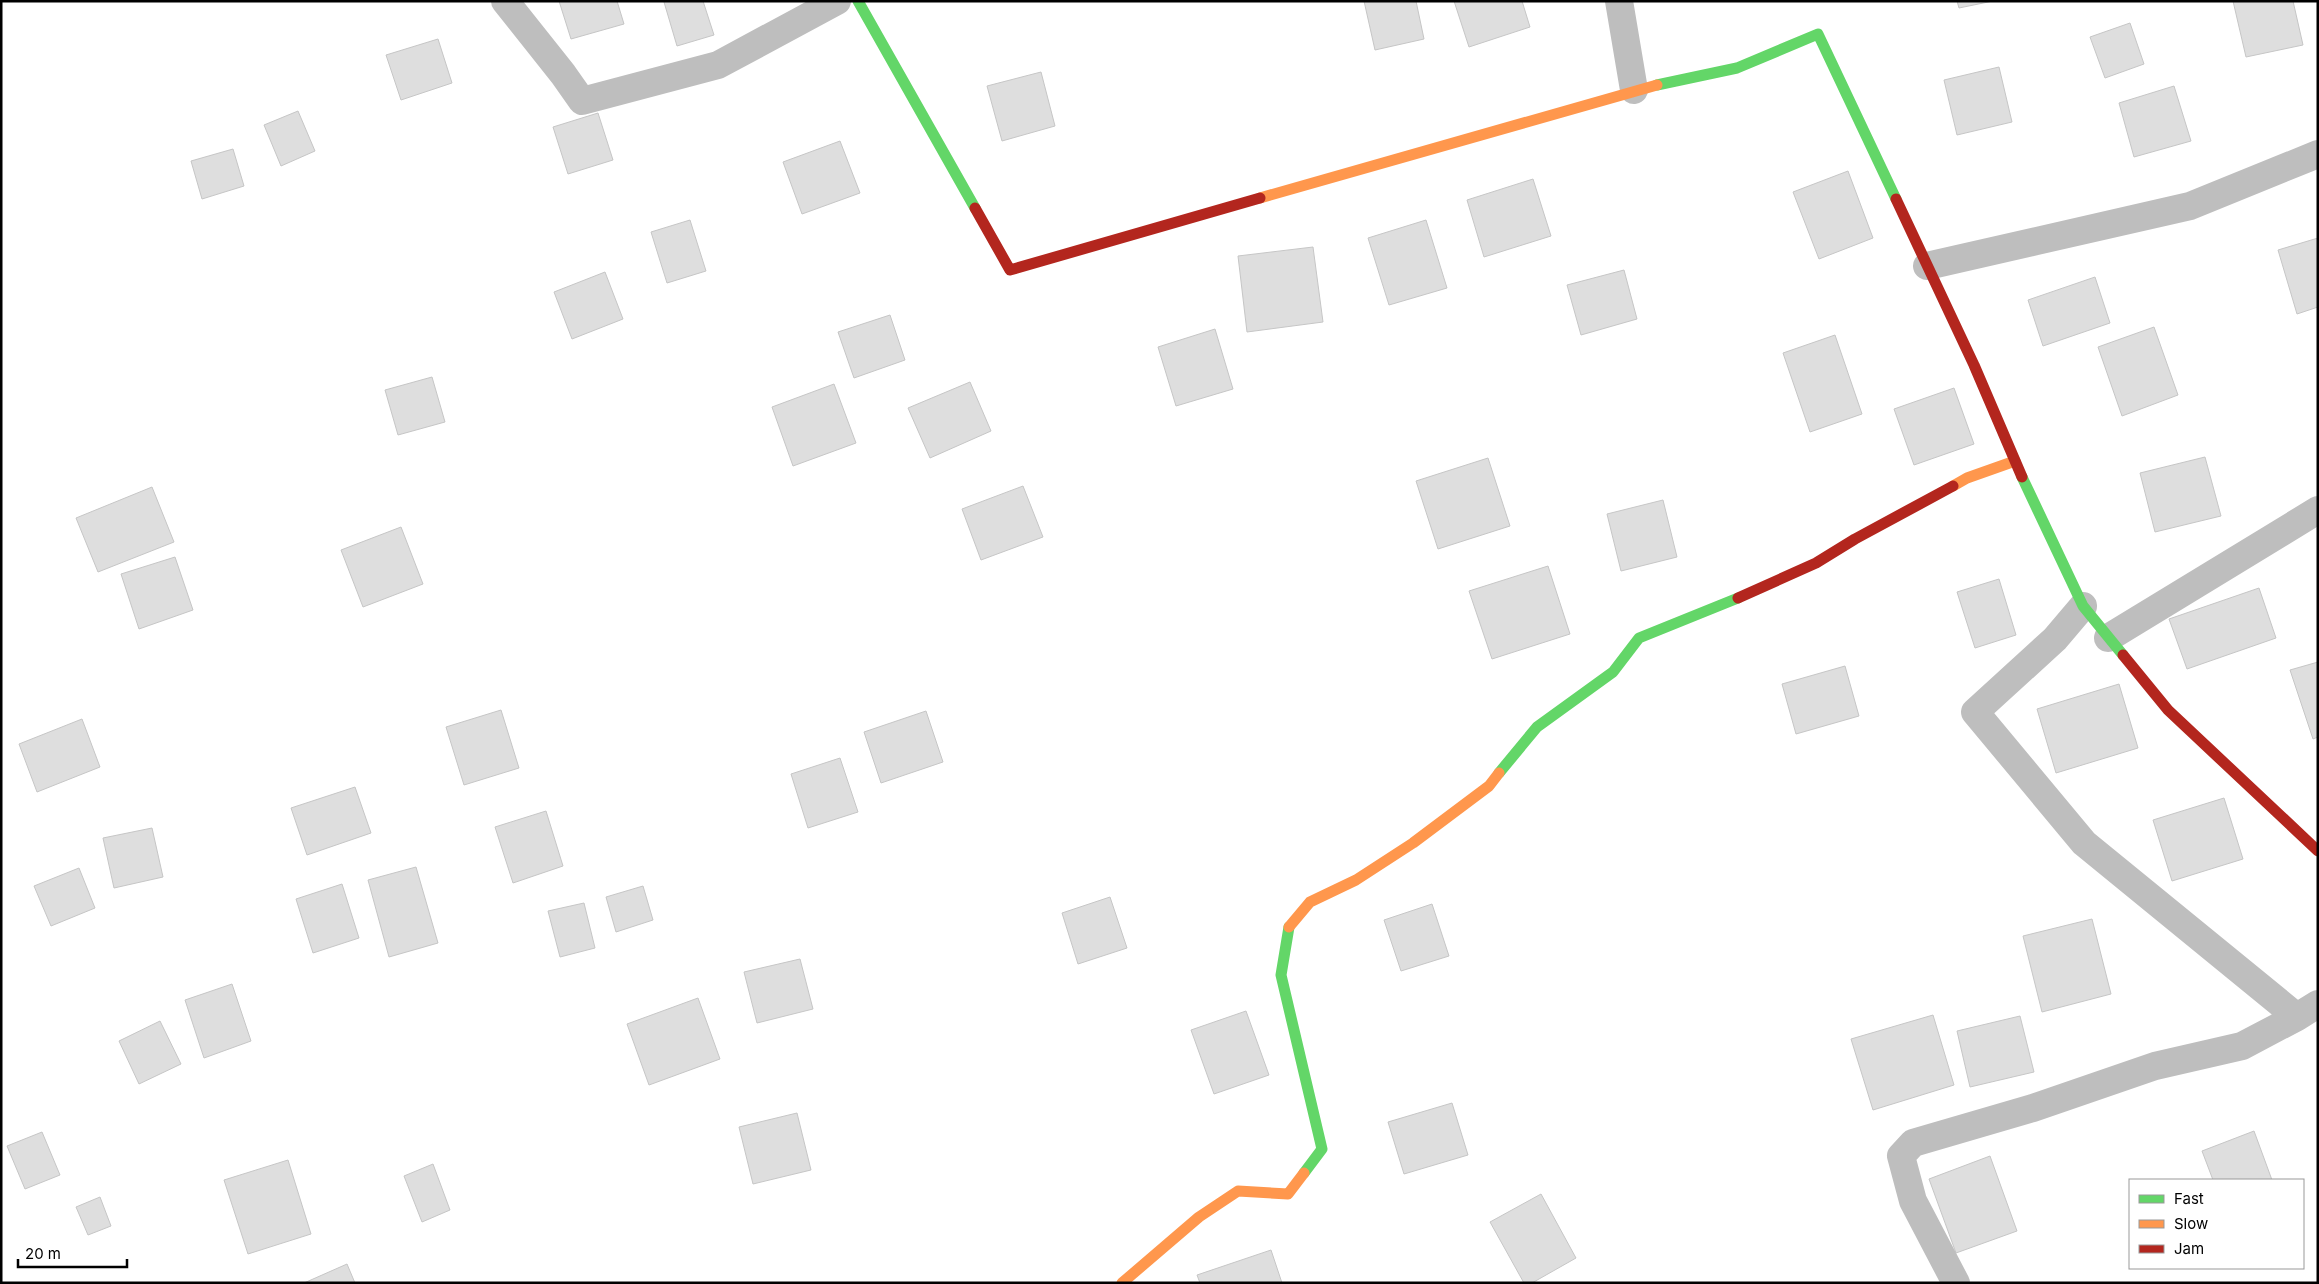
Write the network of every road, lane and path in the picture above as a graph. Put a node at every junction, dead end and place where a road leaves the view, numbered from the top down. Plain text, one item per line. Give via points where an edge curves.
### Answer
1 (505, 1) edge
2 (837, 1) edge
3 (858, 1) edge
4 (1619, 1) edge
5 (1634, 90) junction
6 (2318, 154) edge
7 (1927, 266) junction
8 (2015, 461) junction
9 (2318, 510) edge
10 (2083, 606) junction
11 (2108, 638) junction
12 (2318, 851) edge
13 (2308, 1011) edge
14 (1122, 1283) edge
15 (1956, 1283) edge

1 - 2 street via 582,101 718,65
3 - 5 street via 1010,270
4 - 5 street
5 - 7 street via 1737,68 1818,34
6 - 7 street via 2190,206
7 - 8 street
8 - 10 street
8 - 14 street via 1967,478 1816,563 1639,638 1612,672 1537,727 1489,786 1413,843 1356,880 1310,902 1287,929 1281,975 1322,1149 1288,1194 1238,1191 1200,1217
9 - 11 street
10 - 11 street
10 - 13 street via 2055,639 1975,712 2084,844
11 - 12 street via 2168,710
13 - 15 street via 2242,1046 2155,1066 2033,1108 1913,1143 1901,1156 1913,1201

